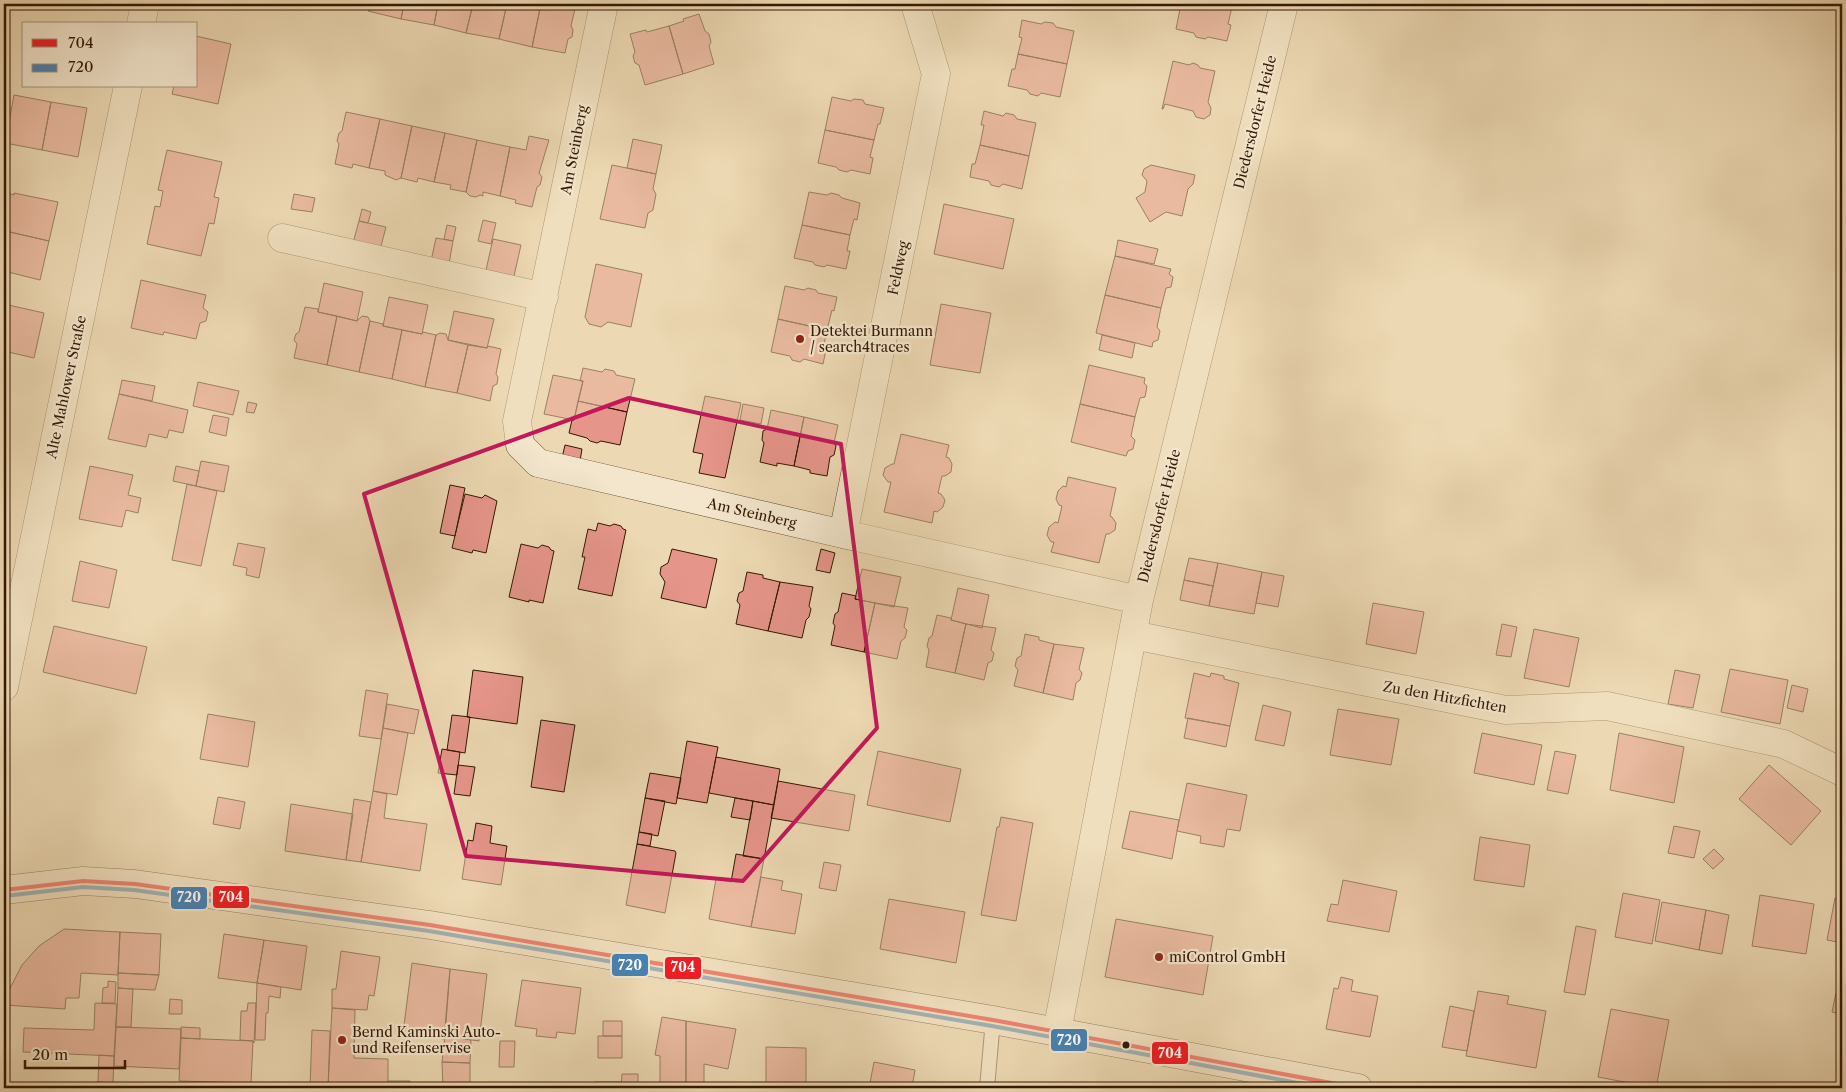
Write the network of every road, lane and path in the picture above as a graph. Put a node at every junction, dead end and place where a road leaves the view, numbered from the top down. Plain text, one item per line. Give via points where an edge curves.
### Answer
1 (145, 4) edge
2 (604, 4) edge
3 (915, 4) edge
4 (1284, 4) edge
5 (140, 22) edge
6 (128, 88) edge
7 (282, 238) dead end
8 (544, 297) junction
9 (843, 534) junction
10 (1139, 600) junction
11 (1133, 635) junction
12 (4, 687) edge
13 (1842, 772) edge
14 (4, 890) edge
15 (993, 1020) junction
16 (1057, 1032) junction
17 (1349, 1087) edge
18 (987, 1088) edge

1 - 5 street
2 - 8 street, Am Steinberg
3 - 9 street, Feldweg via 936,74
4 - 10 street, Diedersdorfer Heide
6 - 12 street, Alte Mahlower Straße
7 - 8 street
8 - 9 street, Am Steinberg via 517,421 520,445 538,463
9 - 10 street, Am Steinberg
10 - 11 street, Diedersdorfer Heide
11 - 13 street, Zu den Hitzfichten via 1506,710 1607,706 1784,744
11 - 16 street, Diedersdorfer Heide
14 - 15 street via 83,881 136,884 430,925
15 - 16 street
15 - 18 lane
16 - 17 street

